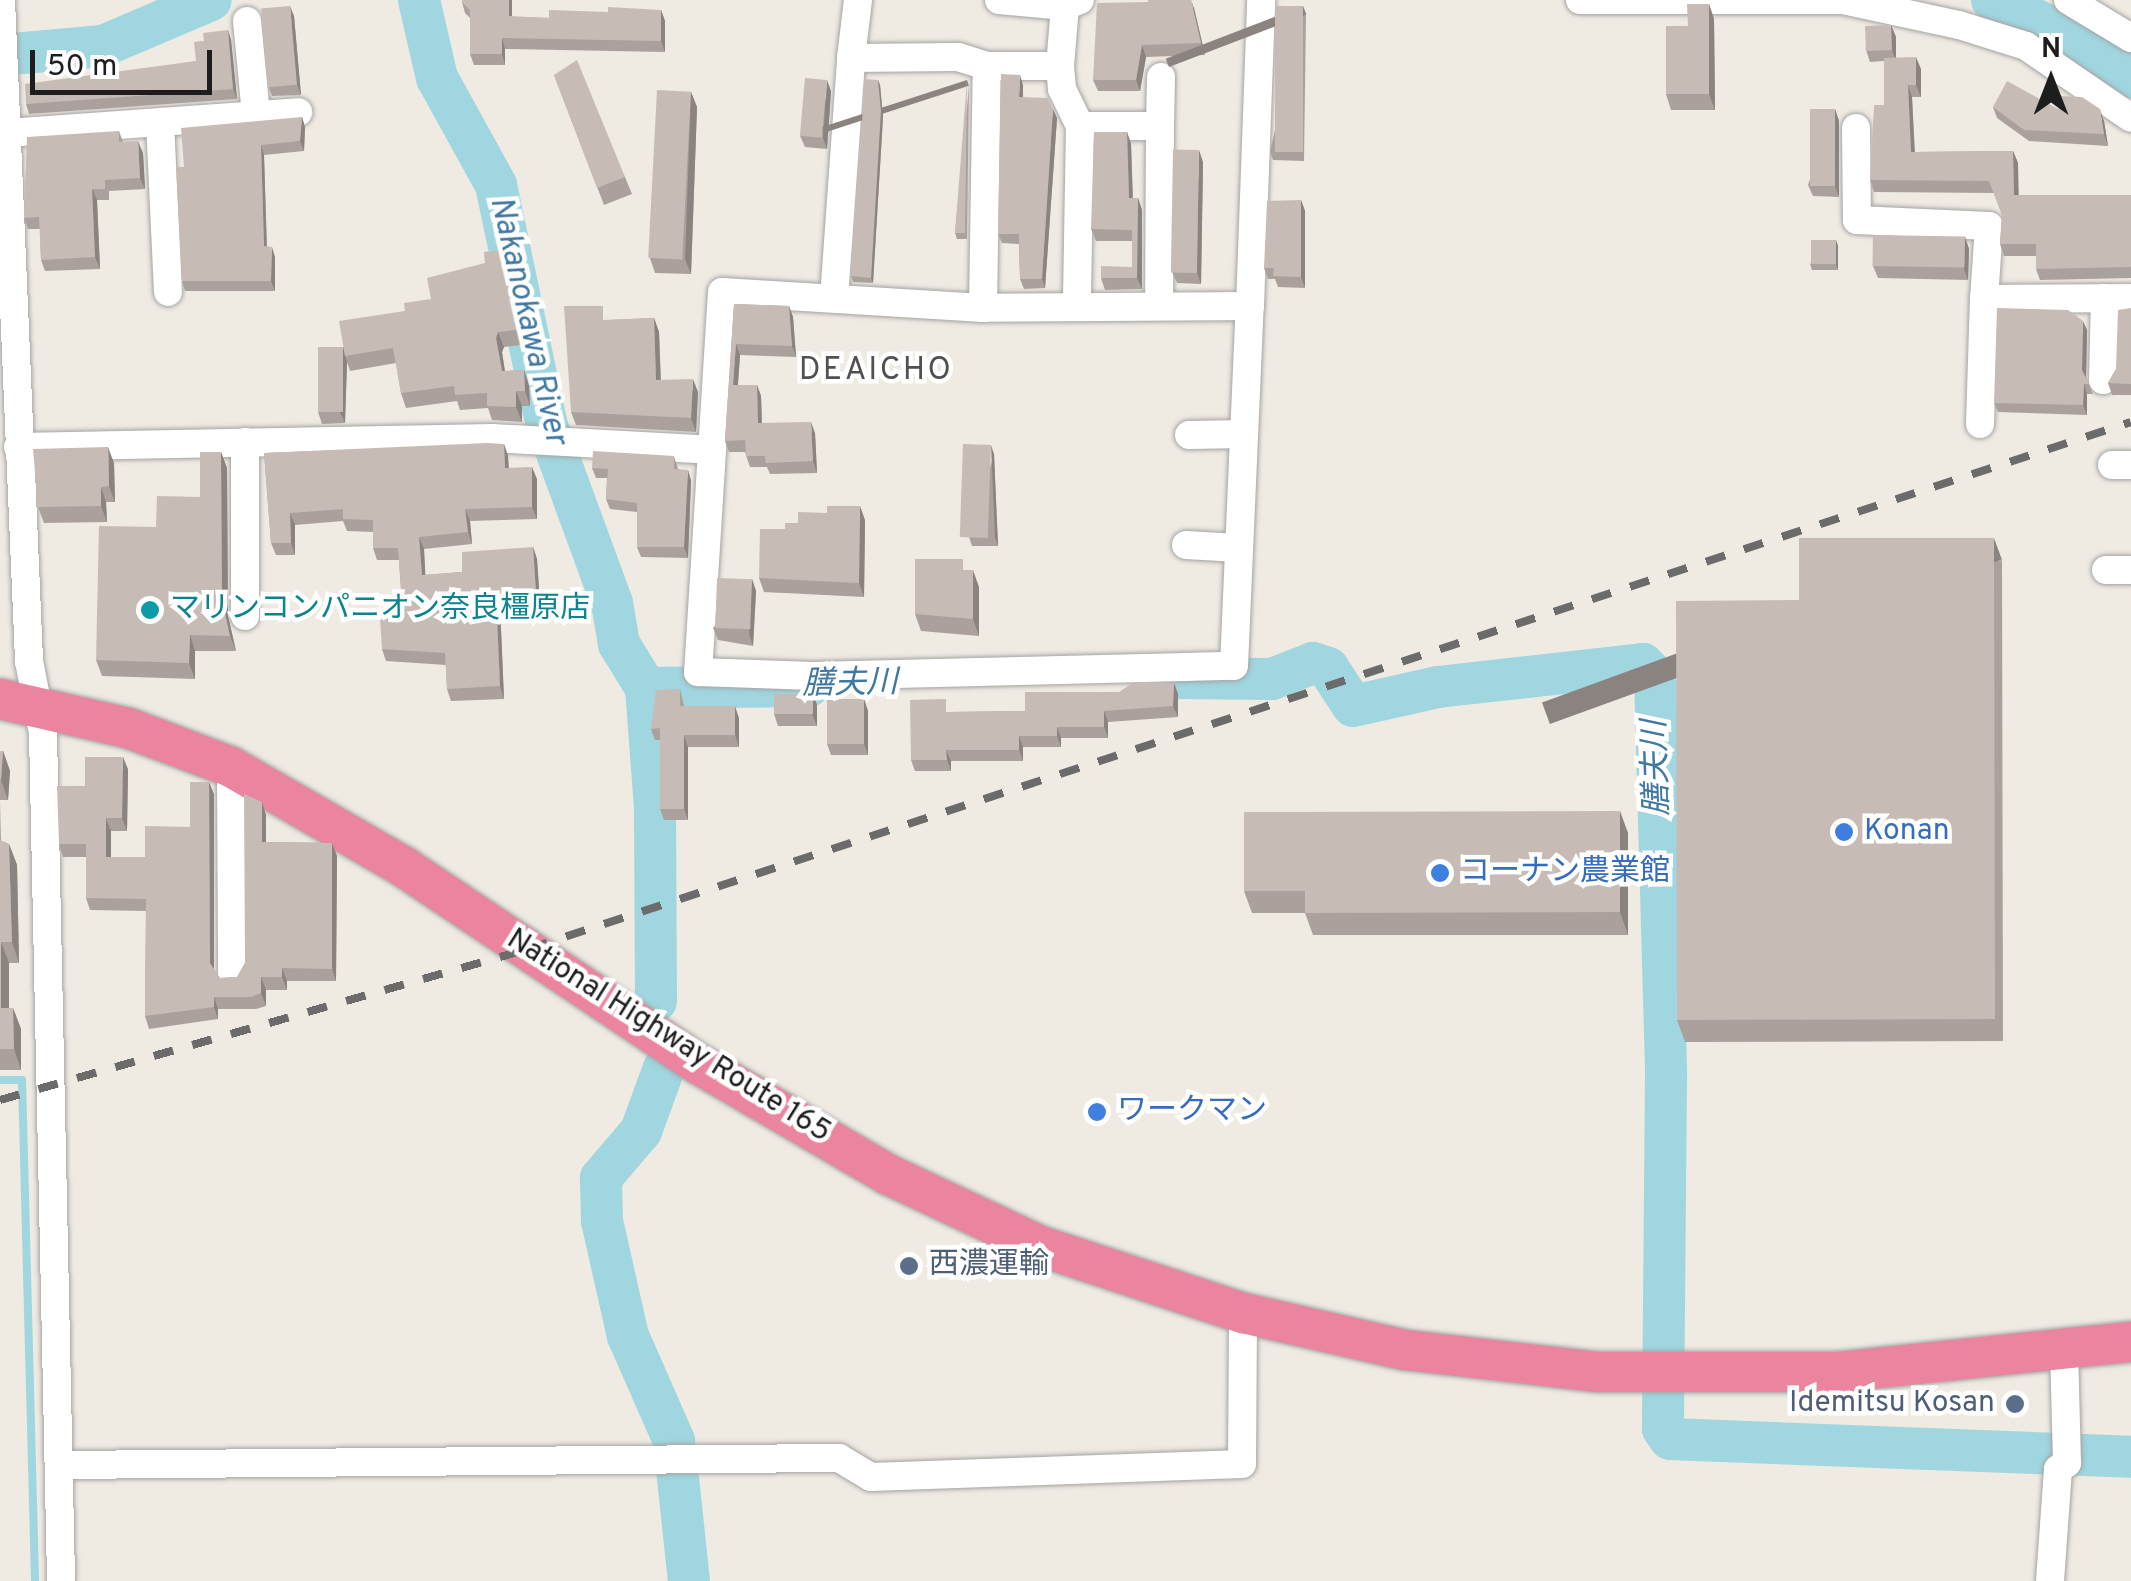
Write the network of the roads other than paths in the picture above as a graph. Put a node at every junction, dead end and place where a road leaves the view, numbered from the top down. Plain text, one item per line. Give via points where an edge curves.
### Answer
1 (858, 0) edge
2 (999, 0) edge
3 (1261, 0) edge
4 (1580, 0) edge
5 (2068, 0) edge
6 (1073, 3) edge
7 (1, 12) edge
8 (247, 21) dead end
9 (2131, 38) edge
10 (851, 58) junction
11 (987, 66) junction
12 (1060, 66) junction
13 (1161, 77) dead end
14 (298, 112) dead end
15 (256, 115) junction
16 (2131, 118) edge
17 (160, 122) junction
18 (1080, 126) junction
19 (1160, 126) junction
20 (1856, 128) dead end
21 (6, 133) junction
22 (168, 292) dead end
23 (834, 298) junction
24 (2118, 298) edge
25 (1984, 299) junction
26 (1159, 302) junction
27 (1078, 305) junction
28 (1250, 306) junction
29 (7, 307) edge
30 (983, 308) junction
31 (2103, 380) dead end
32 (1980, 424) dead end
33 (1244, 434) junction
34 (1189, 435) dead end
35 (245, 442) junction
36 (18, 447) junction
37 (710, 450) junction
38 (1186, 546) dead end
39 (1238, 548) junction
40 (245, 616) dead end
41 (18, 701) edge
42 (231, 767) junction
43 (232, 975) edge
44 (1243, 1313) junction
45 (2131, 1342) edge
46 (2064, 1348) junction
47 (61, 1465) junction
48 (61, 1581) edge
49 (2050, 1581) edge

1 - 10 street
2 - 6 street
3 - 28 street
4 - 16 street via 1842,0 1959,24 2026,46
5 - 9 street
6 - 12 street
7 - 21 street
8 - 15 street
10 - 11 street via 958,57
10 - 23 street
11 - 12 street
11 - 30 street
12 - 18 street via 1062,88
13 - 19 street
14 - 15 street
15 - 17 street
17 - 21 street
17 - 22 street
18 - 19 street
18 - 27 street
19 - 26 street
20 - 25 street via 1857,220 1988,226
21 - 29 street
23 - 30 street
23 - 37 street via 722,292
24 - 25 street
24 - 31 street
25 - 32 street
26 - 27 street
26 - 28 street
27 - 30 street
28 - 33 street
29 - 36 street
33 - 34 street
33 - 39 street
35 - 36 street
35 - 37 street
35 - 40 street
36 - 41 street
37 - 39 street via 698,672 813,676 1234,666
38 - 39 street
41 - 42 highway, National Highway Route 165 via 128,728
41 - 47 street via 42,733
42 - 43 street
42 - 44 highway, National Highway Route 165 via 404,867 696,1063 889,1175 1040,1246
44 - 46 highway, National Highway Route 165 via 1405,1350 1660,1373 1838,1372
44 - 47 street via 1242,1464 871,1476 839,1458
45 - 46 highway, National Highway Route 165
46 - 49 street via 2067,1452 2058,1469
47 - 48 street

